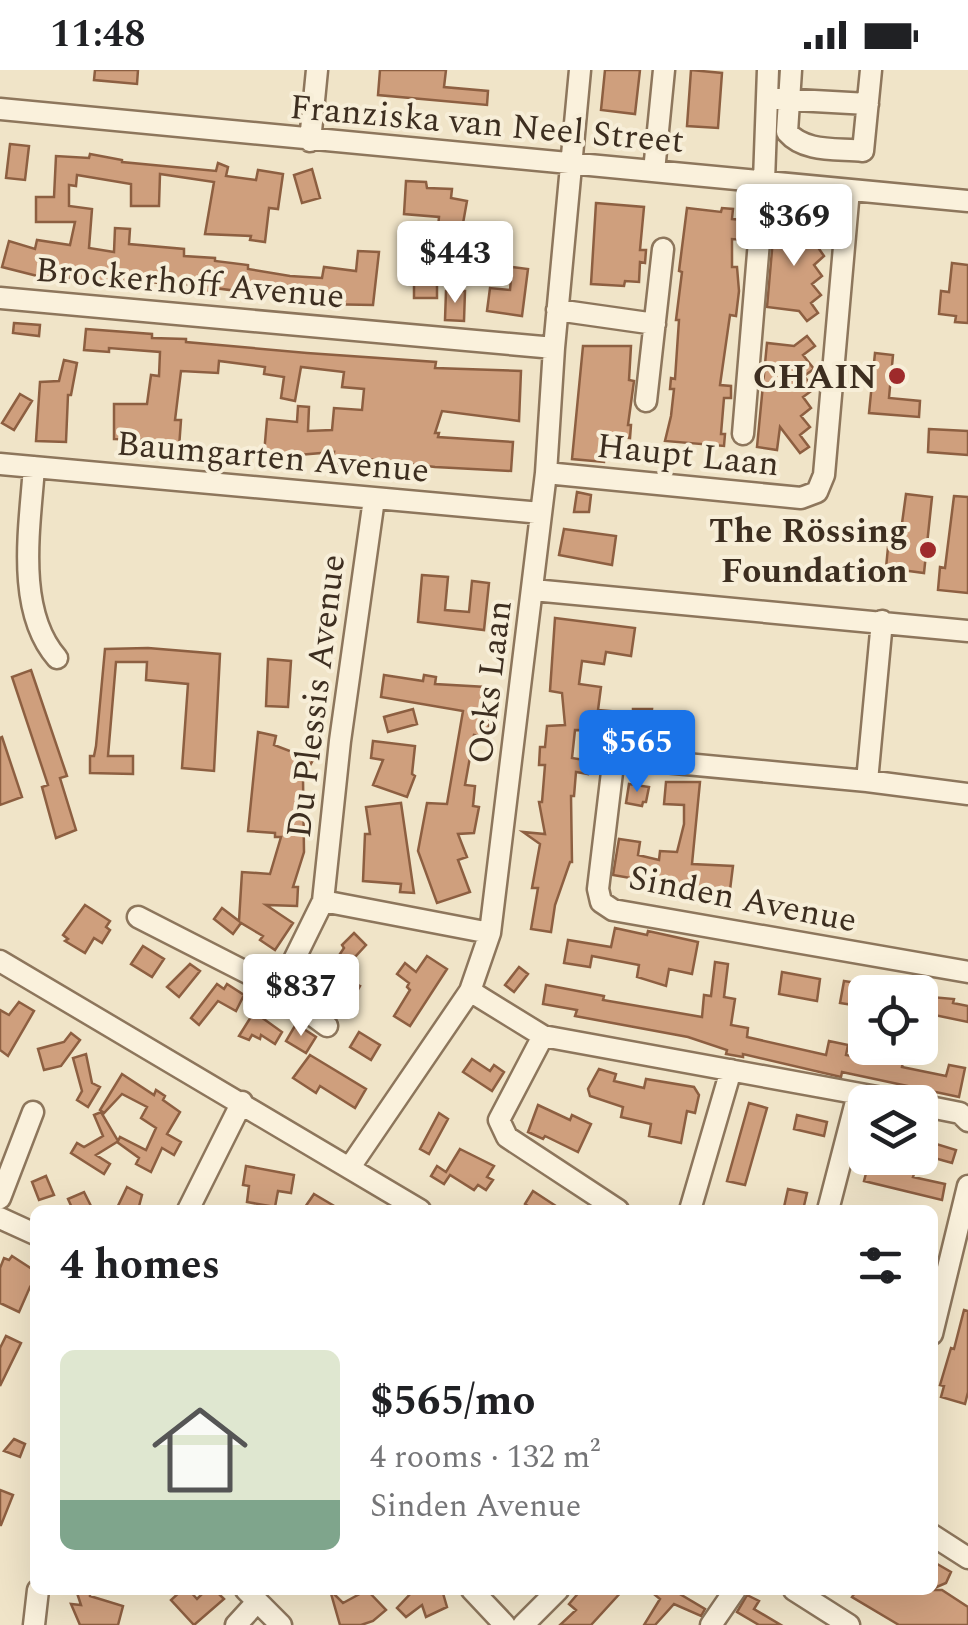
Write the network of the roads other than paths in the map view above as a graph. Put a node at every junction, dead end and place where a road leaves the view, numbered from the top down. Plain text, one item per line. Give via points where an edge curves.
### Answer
1 (317, 70) edge
2 (580, 70) edge
3 (664, 70) edge
4 (768, 70) edge
5 (792, 70) edge
6 (871, 70) edge
7 (790, 98) junction
8 (766, 100) junction
9 (868, 104) junction
10 (0, 109) edge
11 (310, 141) junction
12 (570, 164) junction
13 (654, 171) junction
14 (764, 180) junction
15 (848, 190) junction
16 (968, 202) edge
17 (663, 249) dead end
18 (0, 298) edge
19 (557, 310) junction
20 (655, 324) junction
21 (554, 348) junction
22 (646, 401) dead end
23 (743, 434) dead end
24 (0, 464) edge
25 (34, 467) junction
26 (546, 473) junction
27 (374, 498) junction
28 (541, 512) junction
29 (533, 590) junction
30 (882, 621) junction
31 (968, 631) edge
32 (57, 658) dead end
33 (867, 781) junction
34 (968, 794) edge
35 (323, 902) junction
36 (138, 916) dead end
37 (490, 933) junction
38 (0, 961) edge
39 (968, 972) edge
40 (273, 986) junction
41 (470, 990) junction
42 (327, 1026) dead end
43 (543, 1036) junction
44 (731, 1070) junction
45 (848, 1092) edge
46 (242, 1102) junction
47 (938, 1109) edge
48 (33, 1112) dead end
49 (968, 1121) edge
50 (848, 1133) edge
51 (350, 1167) junction
52 (968, 1186) edge
53 (0, 1198) edge
54 (190, 1205) edge
55 (412, 1205) edge
56 (610, 1205) edge
57 (691, 1205) edge
58 (829, 1205) edge
59 (0, 1218) edge
60 (30, 1232) edge
61 (938, 1309) edge
62 (938, 1539) edge
63 (968, 1558) edge
64 (37, 1595) edge
65 (477, 1595) edge
66 (553, 1595) edge
67 (732, 1595) edge
68 (802, 1595) edge
69 (252, 1596) edge
70 (34, 1625) edge
71 (236, 1625) edge
72 (281, 1625) edge
73 (505, 1625) edge
74 (523, 1625) edge
75 (712, 1625) edge
76 (849, 1625) edge

1 - 11 street
2 - 12 street, Ocks Laan
3 - 13 street
4 - 8 street
5 - 7 street
6 - 9 street
7 - 8 street
7 - 9 street
7 - 9 street via 787,132 805,146 863,150
8 - 14 street
10 - 11 street, Franziska van Neel Street
11 - 12 street, Franziska van Neel Street
12 - 13 street, Franziska van Neel Street
12 - 19 street, Ocks Laan
13 - 14 street, Franziska van Neel Street
14 - 15 street, Franziska van Neel Street
14 - 23 street
15 - 16 street, Franziska van Neel Street
15 - 26 street, Haupt Laan via 824,475 817,492 801,498
17 - 20 street
18 - 21 street, Brockerhoff Avenue
19 - 20 street
19 - 21 street, Ocks Laan
20 - 22 street
21 - 26 street, Ocks Laan
24 - 25 street, Baumgarten Avenue
25 - 27 street, Baumgarten Avenue
25 - 32 street via 32,602
26 - 28 street, Ocks Laan
27 - 28 street, Baumgarten Avenue
27 - 35 street, Du Plessis Avenue
28 - 29 street, Ocks Laan
29 - 30 street
29 - 37 street, Ocks Laan
30 - 31 street
30 - 33 street
33 - 34 street, Sinden Avenue
33 - 39 street, Sinden Avenue via 622,758 614,764 601,902 614,910
35 - 37 street
35 - 40 street, Du Plessis Avenue via 291,966
36 - 40 street
37 - 41 street, Ocks Laan
38 - 46 street
40 - 42 street
41 - 43 street
41 - 51 street, Ocks Laan
43 - 44 street
43 - 56 street via 499,1120 501,1128
44 - 45 street
44 - 57 street
46 - 51 street
46 - 54 street
47 - 49 street
48 - 53 street
50 - 58 street
51 - 55 street
52 - 61 street
59 - 60 street
62 - 63 street
64 - 70 street
65 - 73 street
66 - 74 street
67 - 75 street
68 - 76 street
69 - 71 street
69 - 72 street

